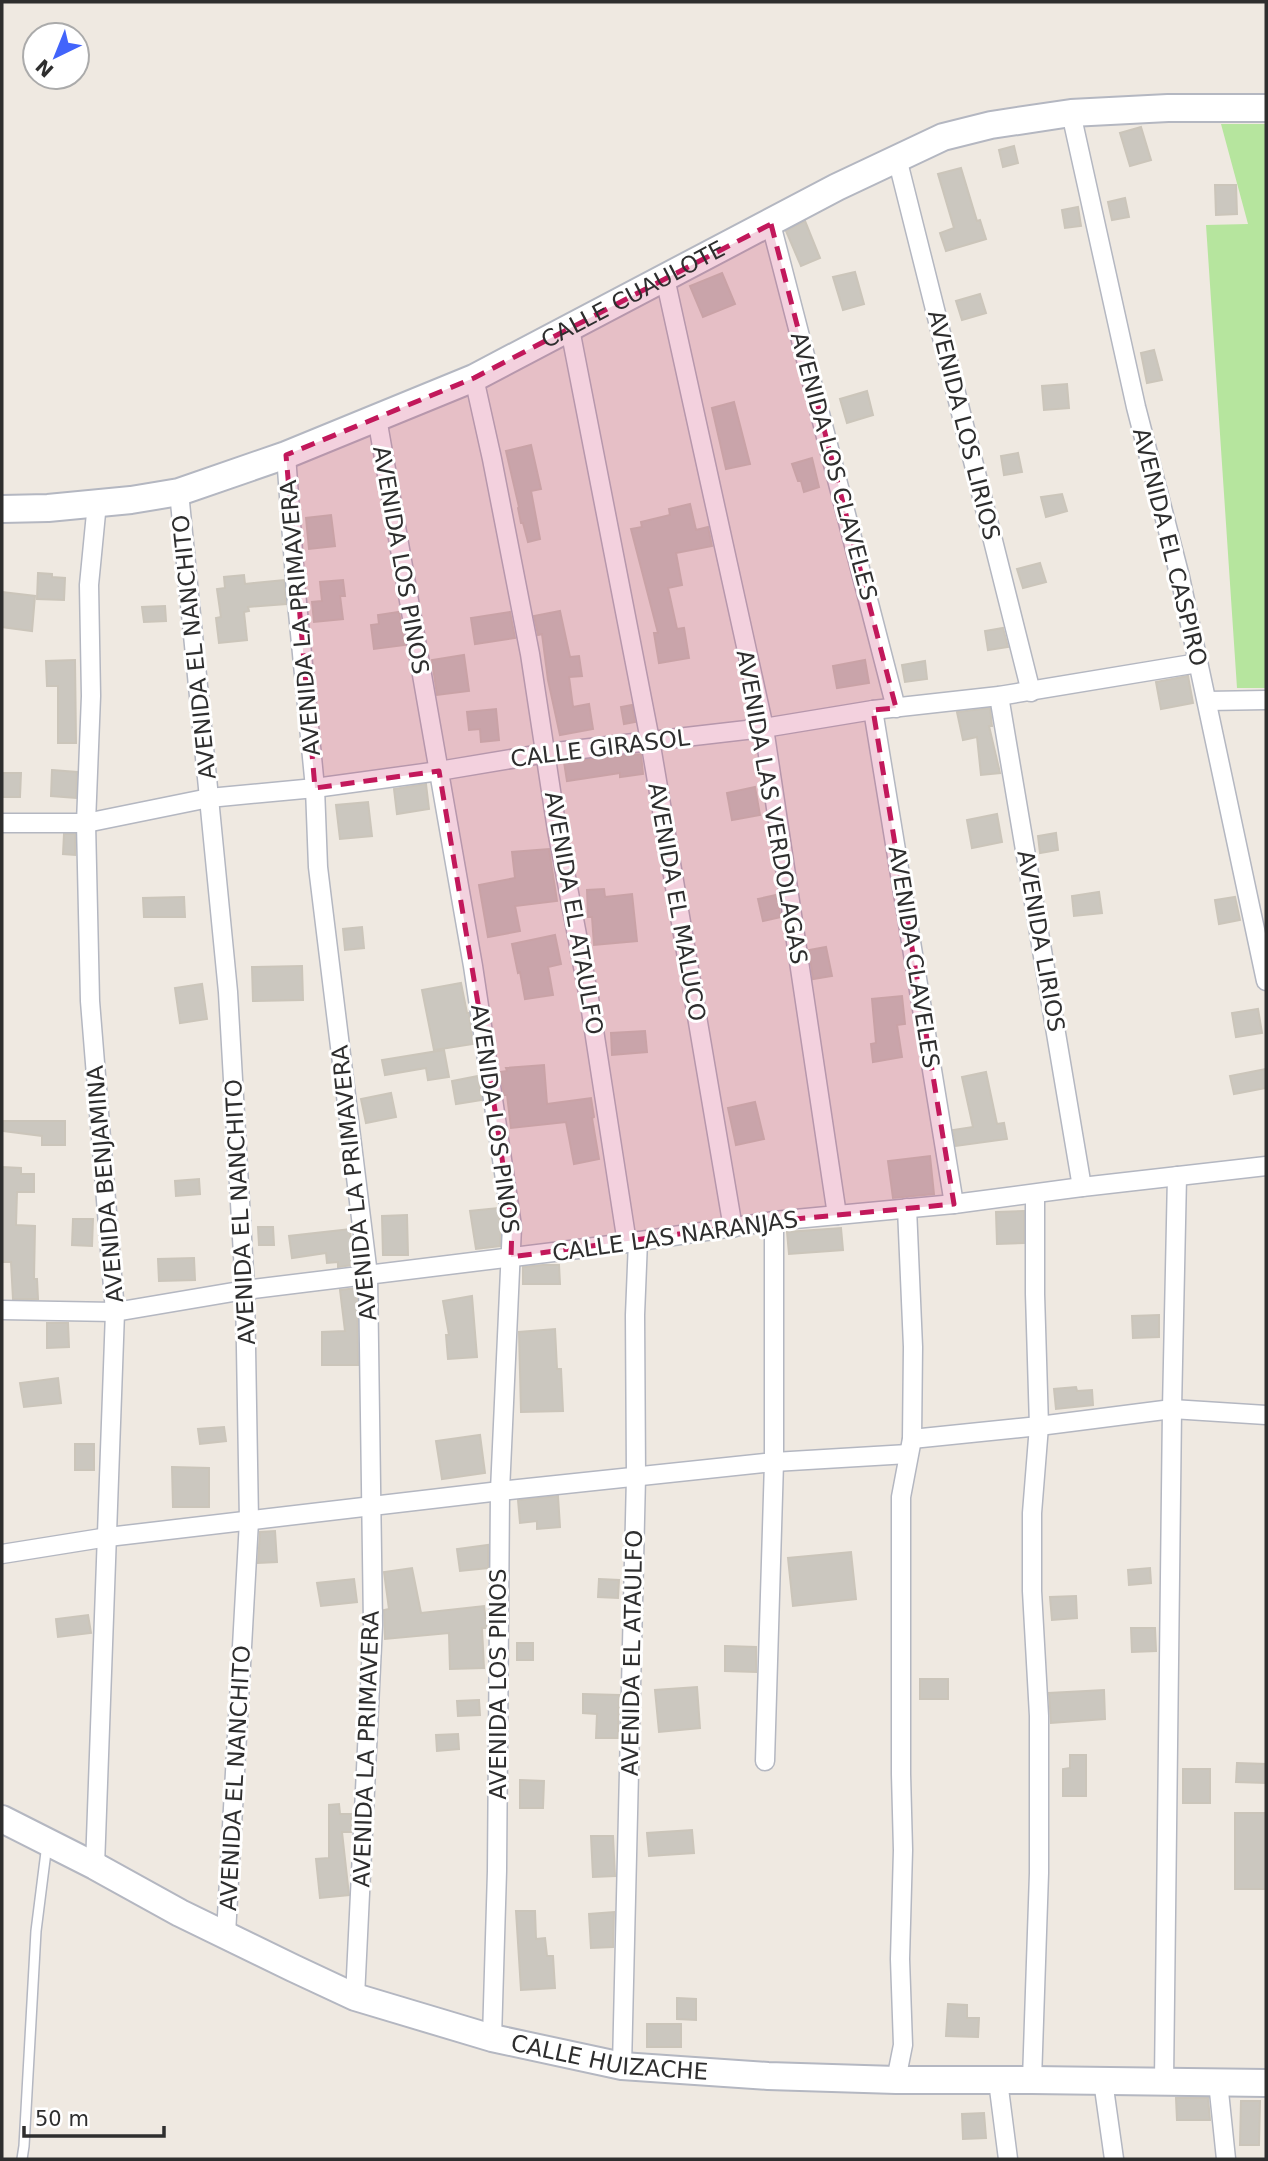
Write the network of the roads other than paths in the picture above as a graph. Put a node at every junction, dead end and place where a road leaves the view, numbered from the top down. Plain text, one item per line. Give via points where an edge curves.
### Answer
1 (1266, 107) edge
2 (1070, 113) junction
3 (897, 158) junction
4 (771, 224) junction
5 (665, 278) junction
6 (570, 329) junction
7 (474, 378) junction
8 (377, 418) junction
9 (286, 455) junction
10 (178, 492) junction
11 (97, 503) junction
12 (2, 509) edge
13 (1198, 663) junction
14 (1031, 692) junction
15 (999, 696) junction
16 (1266, 700) edge
17 (1207, 701) junction
18 (896, 708) junction
19 (873, 710) junction
20 (764, 728) junction
21 (650, 740) junction
22 (547, 752) junction
23 (439, 771) junction
24 (315, 788) junction
25 (209, 798) junction
26 (86, 822) junction
27 (2, 823) edge
28 (1262, 937) edge
29 (1266, 981) edge
30 (1266, 1166) edge
31 (1177, 1176) junction
32 (1082, 1187) junction
33 (1035, 1194) junction
34 (954, 1204) junction
35 (907, 1208) junction
36 (837, 1215) junction
37 (774, 1221) junction
38 (733, 1228) junction
39 (633, 1242) junction
40 (511, 1257) junction
41 (368, 1275) junction
42 (246, 1290) junction
43 (2, 1310) edge
44 (116, 1311) junction
45 (1172, 1409) junction
46 (1266, 1415) edge
47 (1039, 1426) junction
48 (910, 1447) junction
49 (774, 1462) junction
50 (636, 1477) junction
51 (500, 1490) junction
52 (370, 1507) junction
53 (248, 1521) junction
54 (108, 1537) junction
55 (2, 1554) edge
56 (765, 1761) dead end
57 (2, 1819) edge
58 (47, 1842) junction
59 (95, 1866) junction
60 (226, 1934) junction
61 (355, 1997) junction
62 (492, 2038) junction
63 (622, 2066) junction
64 (896, 2080) junction
65 (1032, 2080) junction
66 (998, 2081) junction
67 (1104, 2081) junction
68 (1164, 2081) junction
69 (1218, 2082) junction
70 (1266, 2083) edge
71 (22, 2159) edge
72 (1007, 2159) edge
73 (1114, 2159) edge
74 (1226, 2159) edge

1 - 2 street, CALLE CUAULOTE
2 - 3 street, CALLE CUAULOTE via 955,134
2 - 13 street, AVENIDA EL CASPIRO
3 - 4 street, CALLE CUAULOTE
3 - 14 street, AVENIDA LOS LIRIOS
4 - 5 street, CALLE CUAULOTE
4 - 18 street, AVENIDA LOS CLAVELES
5 - 6 street, CALLE CUAULOTE
5 - 20 street, AVENIDA LAS VERDOLAGAS
6 - 7 street, CALLE CUAULOTE
6 - 21 street, AVENIDA EL MALUCO
7 - 8 street, CALLE CUAULOTE
7 - 22 street, AVENIDA EL ATAULFO
8 - 9 street, CALLE CUAULOTE
8 - 23 street, AVENIDA LOS PINOS
9 - 10 street, CALLE CUAULOTE
9 - 24 street, AVENIDA LA PRIMAVERA
10 - 11 street, CALLE CUAULOTE
10 - 25 street, AVENIDA EL NANCHITO
11 - 12 street, CALLE CUAULOTE
11 - 26 street, AVENIDA BENJAMINA via 89,585
13 - 14 street, CALLE GIRASOL
13 - 17 street, AVENIDA EL CASPIRO
14 - 15 street, CALLE GIRASOL
15 - 18 street, CALLE GIRASOL
15 - 32 street, AVENIDA LIRIOS
16 - 17 street
17 - 28 street, AVENIDA EL CASPIRO
18 - 19 street, CALLE GIRASOL
19 - 20 street, CALLE GIRASOL
19 - 34 street, AVENIDA CLAVELES
20 - 21 street, CALLE GIRASOL
20 - 36 street, AVENIDA LAS VERDOLAGAS
21 - 22 street, CALLE GIRASOL
21 - 38 street, AVENIDA EL MALUCO
22 - 23 street, CALLE GIRASOL
22 - 39 street, AVENIDA EL ATAULFO via 557,830
23 - 24 street, CALLE GIRASOL
23 - 40 street, AVENIDA LOS PINOS via 488,1063 512,1226
24 - 25 street, CALLE GIRASOL
24 - 41 street, AVENIDA LA PRIMAVERA via 318,867
25 - 26 street, CALLE GIRASOL
25 - 42 street, AVENIDA EL NANCHITO via 228,992
26 - 27 street, CALLE GIRASOL
26 - 44 street, AVENIDA BENJAMINA via 90,1001
28 - 29 street, AVENIDA EL CASPIRO
30 - 31 street, CALLE LAS NARANJAS
31 - 32 street, CALLE LAS NARANJAS
31 - 45 street
32 - 33 street, CALLE LAS NARANJAS
33 - 34 street, CALLE LAS NARANJAS
33 - 47 street
34 - 35 street, CALLE LAS NARANJAS
35 - 36 street, CALLE LAS NARANJAS
35 - 48 street
36 - 37 street, CALLE LAS NARANJAS
37 - 38 street, CALLE LAS NARANJAS
37 - 49 street
38 - 39 street, CALLE LAS NARANJAS
39 - 40 street, CALLE LAS NARANJAS
39 - 50 street, AVENIDA EL ATAULFO
40 - 41 street, CALLE LAS NARANJAS
40 - 51 street, AVENIDA LOS PINOS
41 - 42 street, CALLE LAS NARANJAS
41 - 52 street, AVENIDA LA PRIMAVERA
42 - 44 street, CALLE LAS NARANJAS
42 - 53 street, AVENIDA EL NANCHITO
43 - 44 street, CALLE LAS NARANJAS
44 - 54 street, AVENIDA BENJAMINA
45 - 46 street
45 - 47 street
45 - 68 street
47 - 48 street
47 - 65 street via 1032,1513 1039,1873
48 - 49 street
48 - 64 street via 901,1497 903,2045
49 - 50 street
49 - 56 street
50 - 51 street
50 - 63 street, AVENIDA EL ATAULFO
51 - 52 street
51 - 62 street, AVENIDA LOS PINOS
52 - 53 street
52 - 61 street, AVENIDA LA PRIMAVERA via 373,1625
53 - 54 street
53 - 60 street, AVENIDA EL NANCHITO
54 - 55 street
54 - 59 street, AVENIDA BENJAMINA
57 - 58 street, CALLE HUIZACHE
58 - 59 street, CALLE HUIZACHE
58 - 71 lane via 36,1931
59 - 60 street, CALLE HUIZACHE
60 - 61 street, CALLE HUIZACHE
61 - 62 street, CALLE HUIZACHE
62 - 63 street, CALLE HUIZACHE
63 - 64 street, CALLE HUIZACHE
64 - 66 street, CALLE HUIZACHE
65 - 66 street, CALLE HUIZACHE
65 - 67 street, CALLE HUIZACHE
66 - 72 street
67 - 68 street, CALLE HUIZACHE
67 - 73 street
68 - 69 street, CALLE HUIZACHE
69 - 70 street, CALLE HUIZACHE
69 - 74 street

